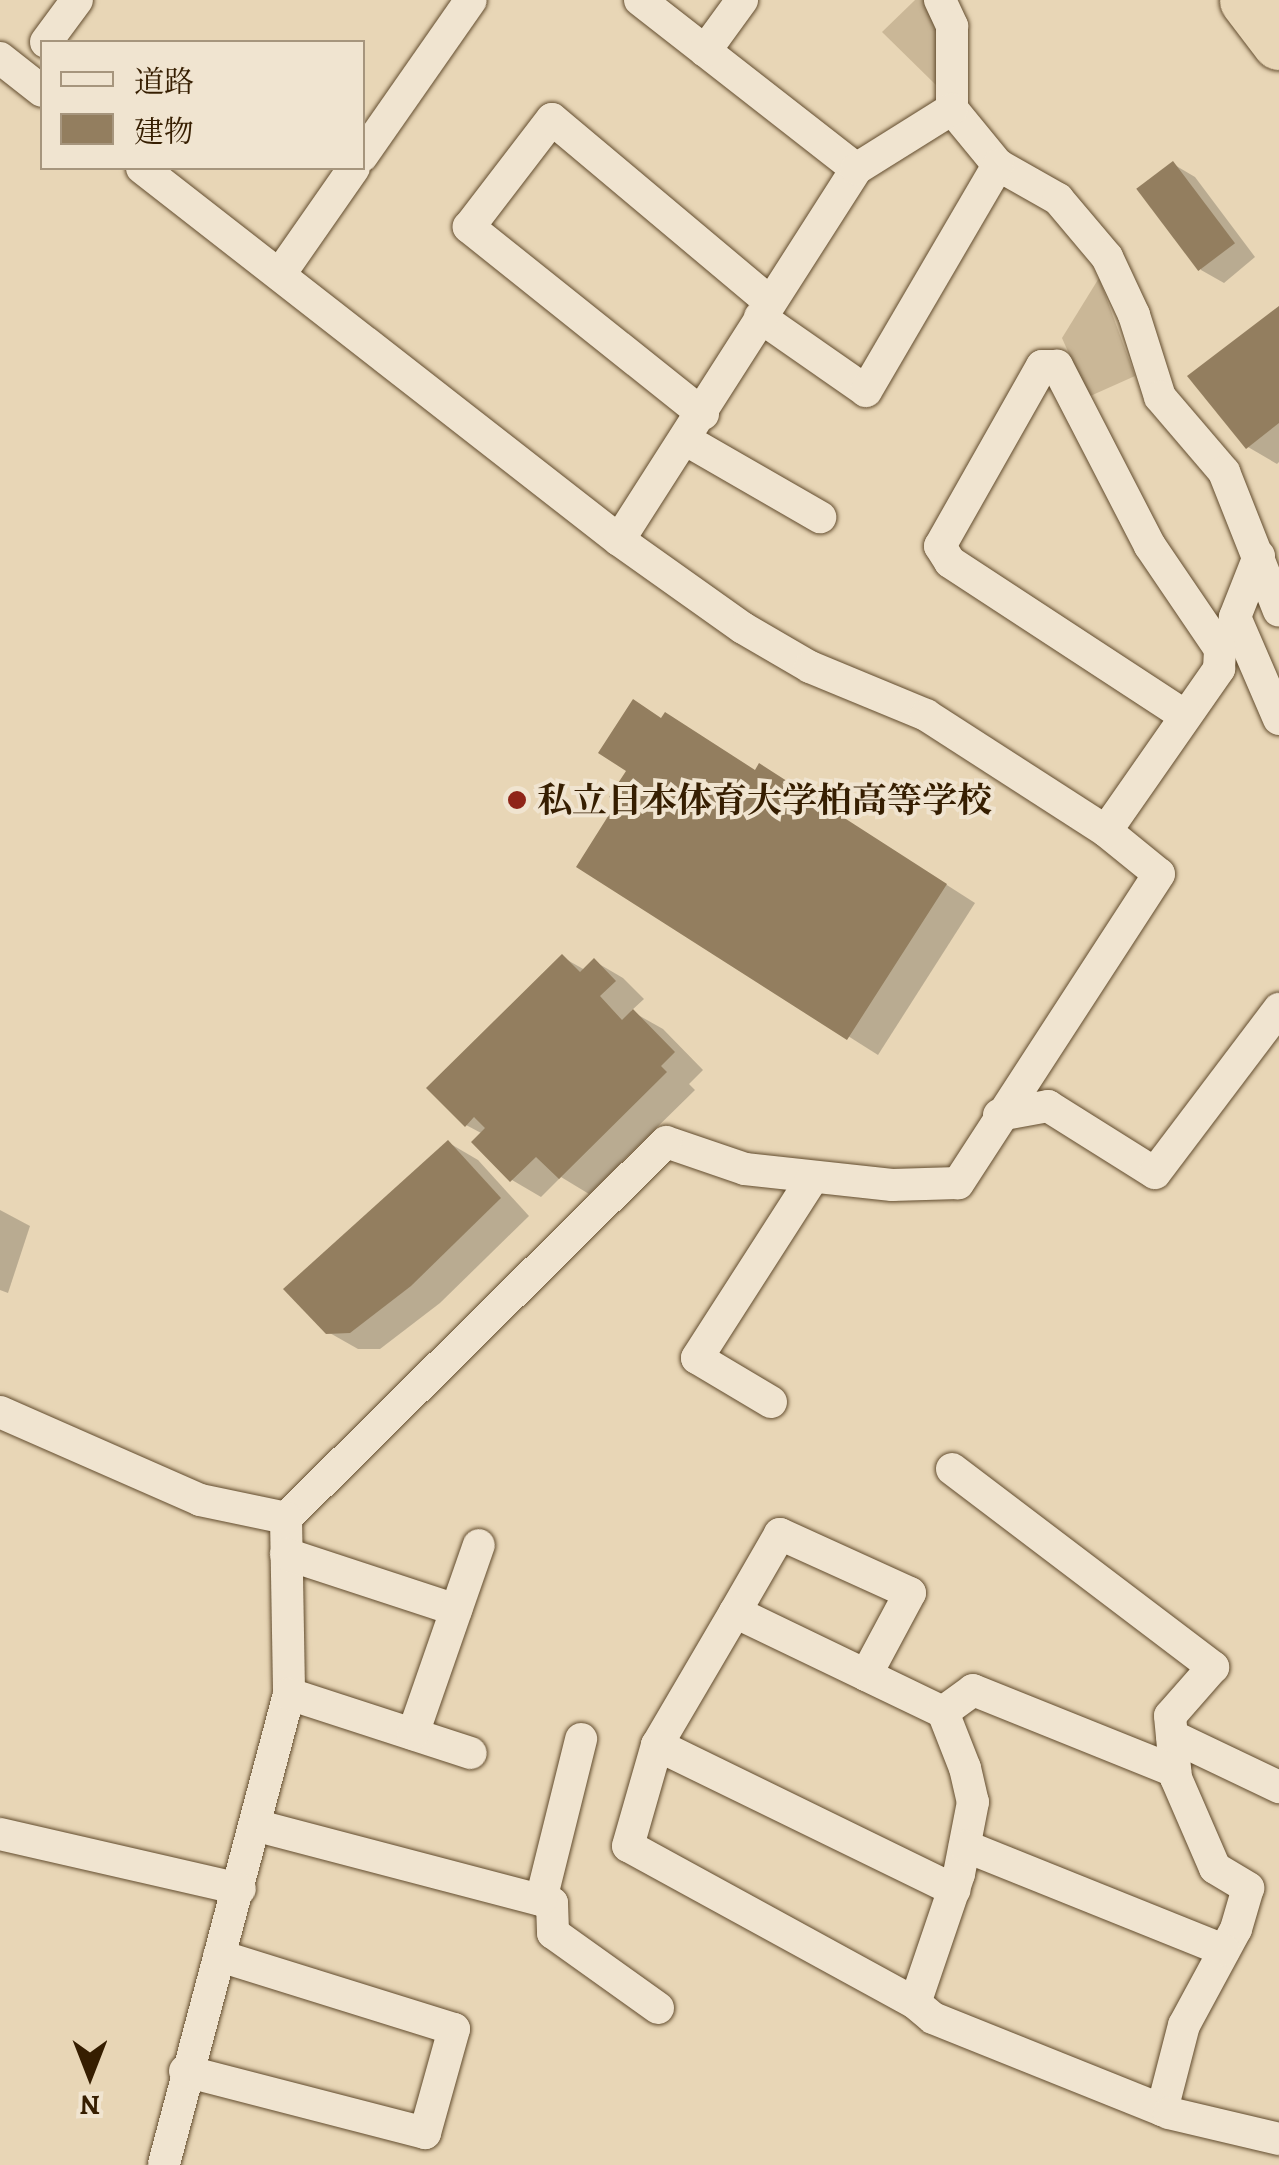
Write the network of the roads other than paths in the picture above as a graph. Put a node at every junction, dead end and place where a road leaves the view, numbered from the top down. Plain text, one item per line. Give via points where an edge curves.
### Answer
1 (77, 0) edge
2 (471, 0) edge
3 (640, 0) edge
4 (742, 0) edge
5 (940, 0) edge
6 (1247, 0) edge
7 (48, 40) edge
8 (1279, 42) edge
9 (40, 50) edge
10 (705, 51) junction
11 (22, 75) edge
12 (952, 109) junction
13 (365, 152) edge
14 (998, 165) junction
15 (856, 169) junction
16 (145, 170) edge
17 (353, 170) edge
18 (280, 274) junction
19 (764, 309) junction
20 (695, 427) junction
21 (820, 516) dead end
22 (618, 540) junction
23 (1259, 556) junction
24 (1279, 611) edge
25 (1185, 716) junction
26 (1279, 719) edge
27 (1106, 831) junction
28 (1279, 1009) edge
29 (999, 1115) junction
30 (812, 1177) junction
31 (771, 1402) dead end
32 (0, 1412) edge
33 (952, 1469) dead end
34 (286, 1518) junction
35 (479, 1544) dead end
36 (286, 1554) junction
37 (456, 1610) junction
38 (734, 1612) junction
39 (866, 1675) junction
40 (289, 1694) junction
41 (944, 1712) junction
42 (413, 1734) junction
43 (1172, 1736) junction
44 (581, 1739) dead end
45 (657, 1745) junction
46 (472, 1753) dead end
47 (1175, 1770) junction
48 (1279, 1788) edge
49 (258, 1826) junction
50 (0, 1834) edge
51 (964, 1846) junction
52 (240, 1889) junction
53 (954, 1890) junction
54 (542, 1900) junction
55 (1224, 1950) junction
56 (219, 1956) junction
57 (914, 2003) junction
58 (658, 2008) dead end
59 (186, 2071) junction
60 (1162, 2110) junction
61 (1258, 2147) edge
62 (164, 2165) edge

1 - 7 street
2 - 13 street
3 - 10 street
4 - 10 street
5 - 12 street via 952,26
6 - 8 highway
9 - 11 street
10 - 15 street
12 - 14 street
12 - 15 street
14 - 19 street via 866,391
14 - 23 street via 1085,223 1134,315 1160,397 1224,472
15 - 19 street
16 - 18 street
17 - 18 street
18 - 22 street
19 - 20 street
19 - 20 street via 552,119 469,227
20 - 21 street
20 - 22 street
22 - 27 street via 743,628 810,667 926,714
23 - 24 street
23 - 26 street via 1235,617
25 - 25 street via 1219,669 1220,650 1150,546 1057,366 1042,366 940,546 950,562
25 - 27 street
27 - 29 street via 1160,874
28 - 29 street via 1156,1174 1048,1106
29 - 30 street via 958,1183
30 - 31 street via 698,1358
30 - 34 street via 745,1168 666,1142
32 - 34 street via 200,1500
33 - 43 street via 1213,1667 1170,1716
34 - 36 street
35 - 37 street
36 - 37 street
36 - 40 street
37 - 42 street
38 - 39 street
38 - 39 street via 780,1534 910,1593
38 - 45 street
39 - 41 street
40 - 42 street
40 - 49 street
41 - 47 street via 973,1690
41 - 51 street via 973,1802
42 - 46 street
43 - 47 street
43 - 48 street
44 - 54 street
45 - 53 street
45 - 57 street via 628,1846
47 - 55 street via 1215,1868 1248,1888
49 - 52 street
49 - 54 street
50 - 52 street
51 - 53 street
51 - 55 street
52 - 56 street
53 - 57 street
54 - 58 street via 552,1903 553,1933
55 - 60 street via 1184,2025
56 - 59 street
56 - 59 street via 454,2029 424,2133
57 - 60 street via 934,2018
59 - 62 street
60 - 61 street

